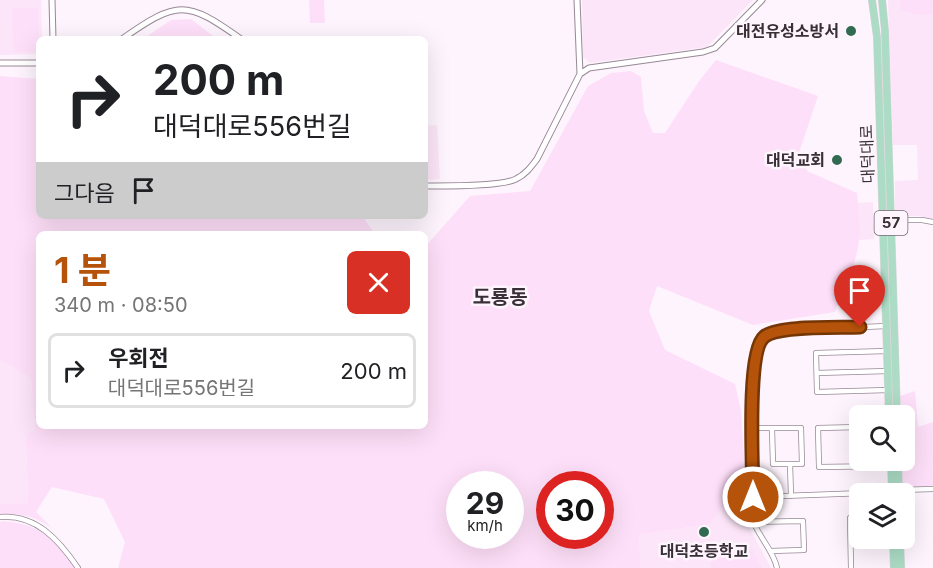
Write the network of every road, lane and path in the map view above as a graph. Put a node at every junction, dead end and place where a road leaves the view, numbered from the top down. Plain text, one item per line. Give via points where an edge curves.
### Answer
1 (52, 0) edge
2 (577, 0) edge
3 (762, 0) edge
4 (872, 0) edge
5 (882, 0) edge
6 (53, 36) edge
7 (126, 36) edge
8 (237, 36) edge
9 (0, 63) edge
10 (36, 63) edge
11 (580, 74) junction
12 (428, 186) edge
13 (891, 220) junction
14 (933, 222) edge
15 (886, 326) junction
16 (887, 351) junction
17 (888, 371) junction
18 (817, 373) junction
19 (888, 390) junction
20 (889, 405) edge
21 (897, 405) edge
22 (849, 427) edge
23 (753, 428) junction
24 (772, 429) junction
25 (790, 464) junction
26 (849, 465) edge
27 (933, 489) edge
28 (915, 490) edge
29 (849, 494) edge
30 (791, 496) junction
31 (753, 497) junction
32 (0, 517) edge
33 (754, 522) junction
34 (851, 549) edge
35 (893, 549) edge
36 (900, 549) edge
37 (770, 551) junction
38 (78, 568) edge
39 (777, 568) edge
40 (851, 568) edge
41 (894, 568) edge
42 (901, 568) edge

1 - 6 street
2 - 11 street
3 - 11 street via 715,48 589,68
4 - 15 main road, 대덕대로 / 57 via 877,37
5 - 13 main road, 대덕대로 / 57
7 - 8 street via 152,15 184,4 200,7
9 - 10 street
11 - 12 street via 528,171 515,180 498,183
13 - 14 street
13 - 21 main road, 대덕대로 / 57
15 - 16 main road, 대덕대로 / 57
15 - 23 street via 799,329 764,337 755,356
16 - 17 main road, 대덕대로 / 57
16 - 18 street via 816,353
17 - 18 street
17 - 19 main road, 대덕대로 / 57
18 - 19 street via 817,392
19 - 20 main road, 대덕대로 / 57
22 - 26 street via 818,428 819,467
23 - 24 street
23 - 31 street
24 - 25 street via 773,464
24 - 25 street via 801,428 802,464
25 - 30 street
27 - 28 street
29 - 30 street
30 - 31 street
31 - 33 street
32 - 38 street via 31,522 44,529
33 - 37 street
33 - 37 street via 803,520 804,550
34 - 40 street
35 - 41 main road
36 - 42 main road
37 - 39 street

